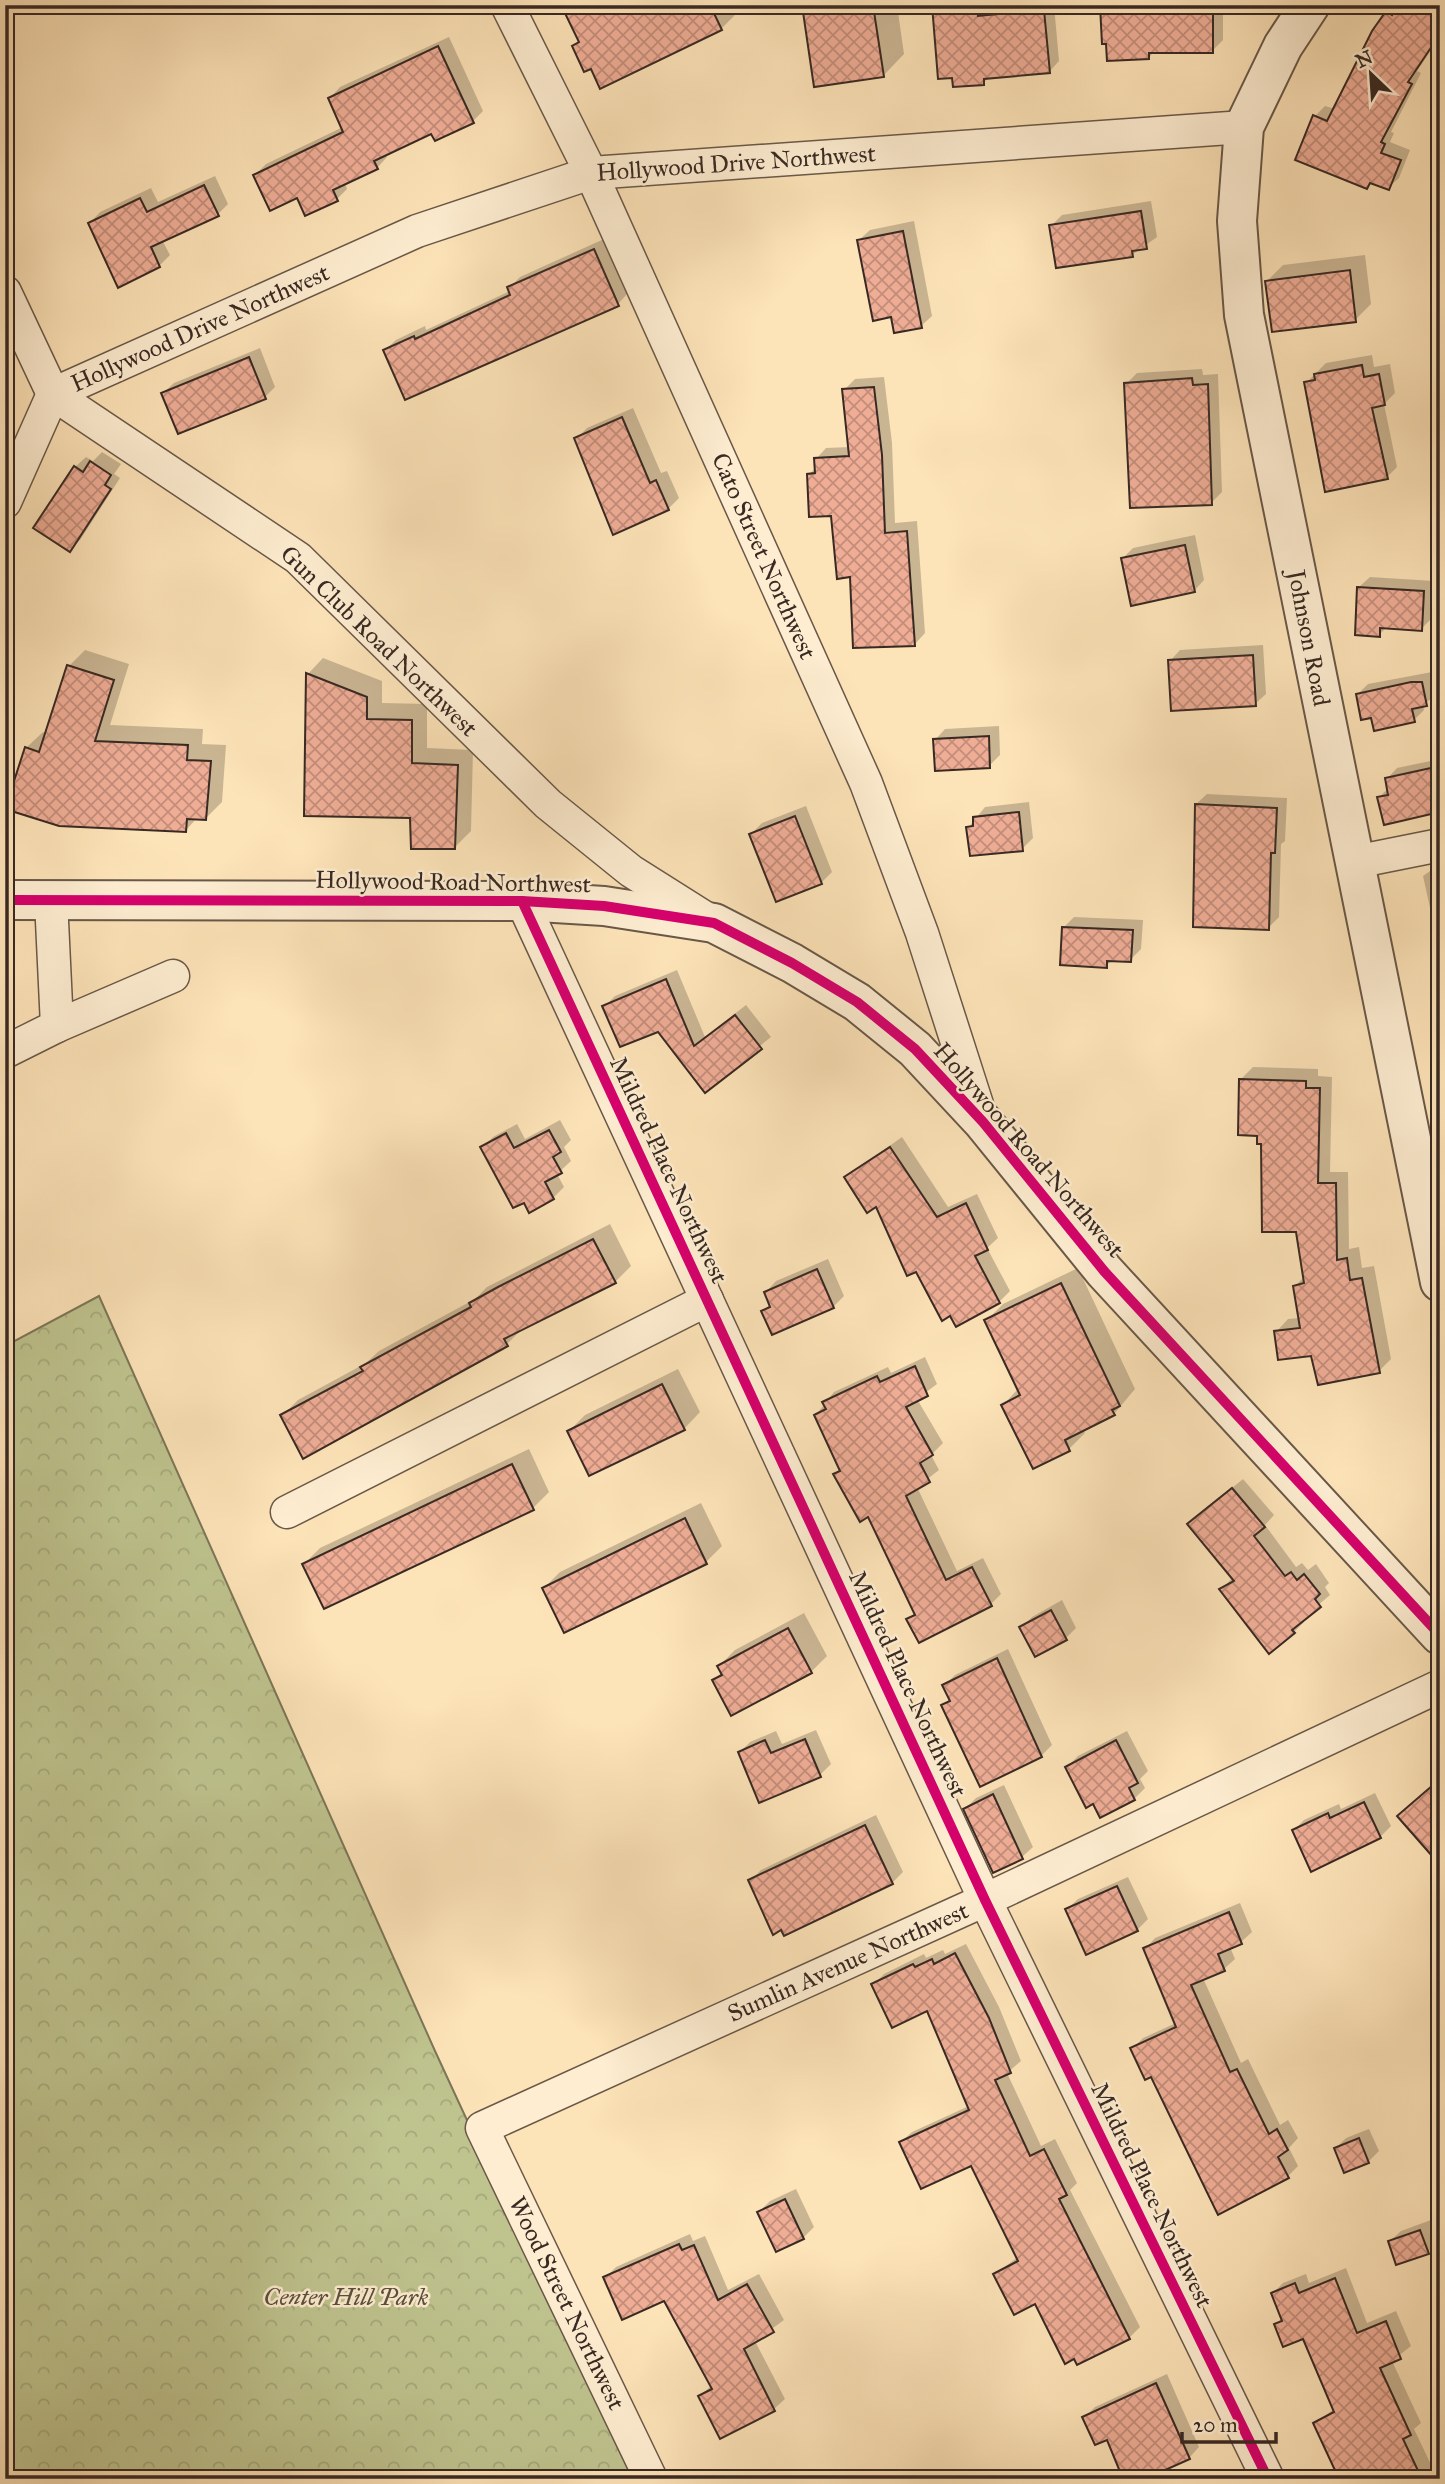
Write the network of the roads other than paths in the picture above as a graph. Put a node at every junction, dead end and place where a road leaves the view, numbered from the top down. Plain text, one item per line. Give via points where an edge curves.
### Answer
1 (507, 5) edge
2 (1310, 5) edge
3 (1244, 127) junction
4 (591, 173) junction
5 (5, 292) edge
6 (53, 394) junction
7 (5, 502) edge
8 (1440, 845) edge
9 (1355, 862) junction
10 (5, 900) edge
11 (51, 900) junction
12 (522, 901) junction
13 (714, 923) junction
14 (173, 976) dead end
15 (57, 1026) junction
16 (5, 1052) edge
17 (983, 1122) junction
18 (1440, 1282) edge
19 (706, 1300) junction
20 (287, 1512) dead end
21 (1440, 1635) edge
22 (1440, 1686) edge
23 (985, 1900) junction
24 (482, 2128) joint
25 (651, 2479) edge
26 (1268, 2479) edge

1 - 4 street, Cato Street Northwest
2 - 3 street, Johnson Road via 1283,46
3 - 4 street, Hollywood Drive Northwest
3 - 9 street, Johnson Road via 1237,221 1244,316
4 - 6 street, Hollywood Drive Northwest via 417,230
4 - 17 street, Cato Street Northwest via 866,783 922,933
5 - 6 street
6 - 7 street, Hollywood Drive Northwest
6 - 13 street, Gun Club Road Northwest via 298,558 548,804 631,871
8 - 9 street
9 - 18 street, Johnson Road
10 - 11 street, Hollywood Road Northwest
11 - 12 street, Hollywood Road Northwest
11 - 15 street
12 - 13 street, Hollywood Road Northwest via 604,906
12 - 19 street, Mildred Place Northwest
13 - 17 street, Hollywood Road Northwest via 857,1002 915,1049
14 - 15 street
15 - 16 street
17 - 21 street, Hollywood Road Northwest via 1104,1270
19 - 20 street
19 - 23 street, Mildred Place Northwest
22 - 23 street, Sumlin Avenue Northwest
23 - 24 street, Sumlin Avenue Northwest
23 - 26 street, Mildred Place Northwest
24 - 25 street, Wood Street Northwest

